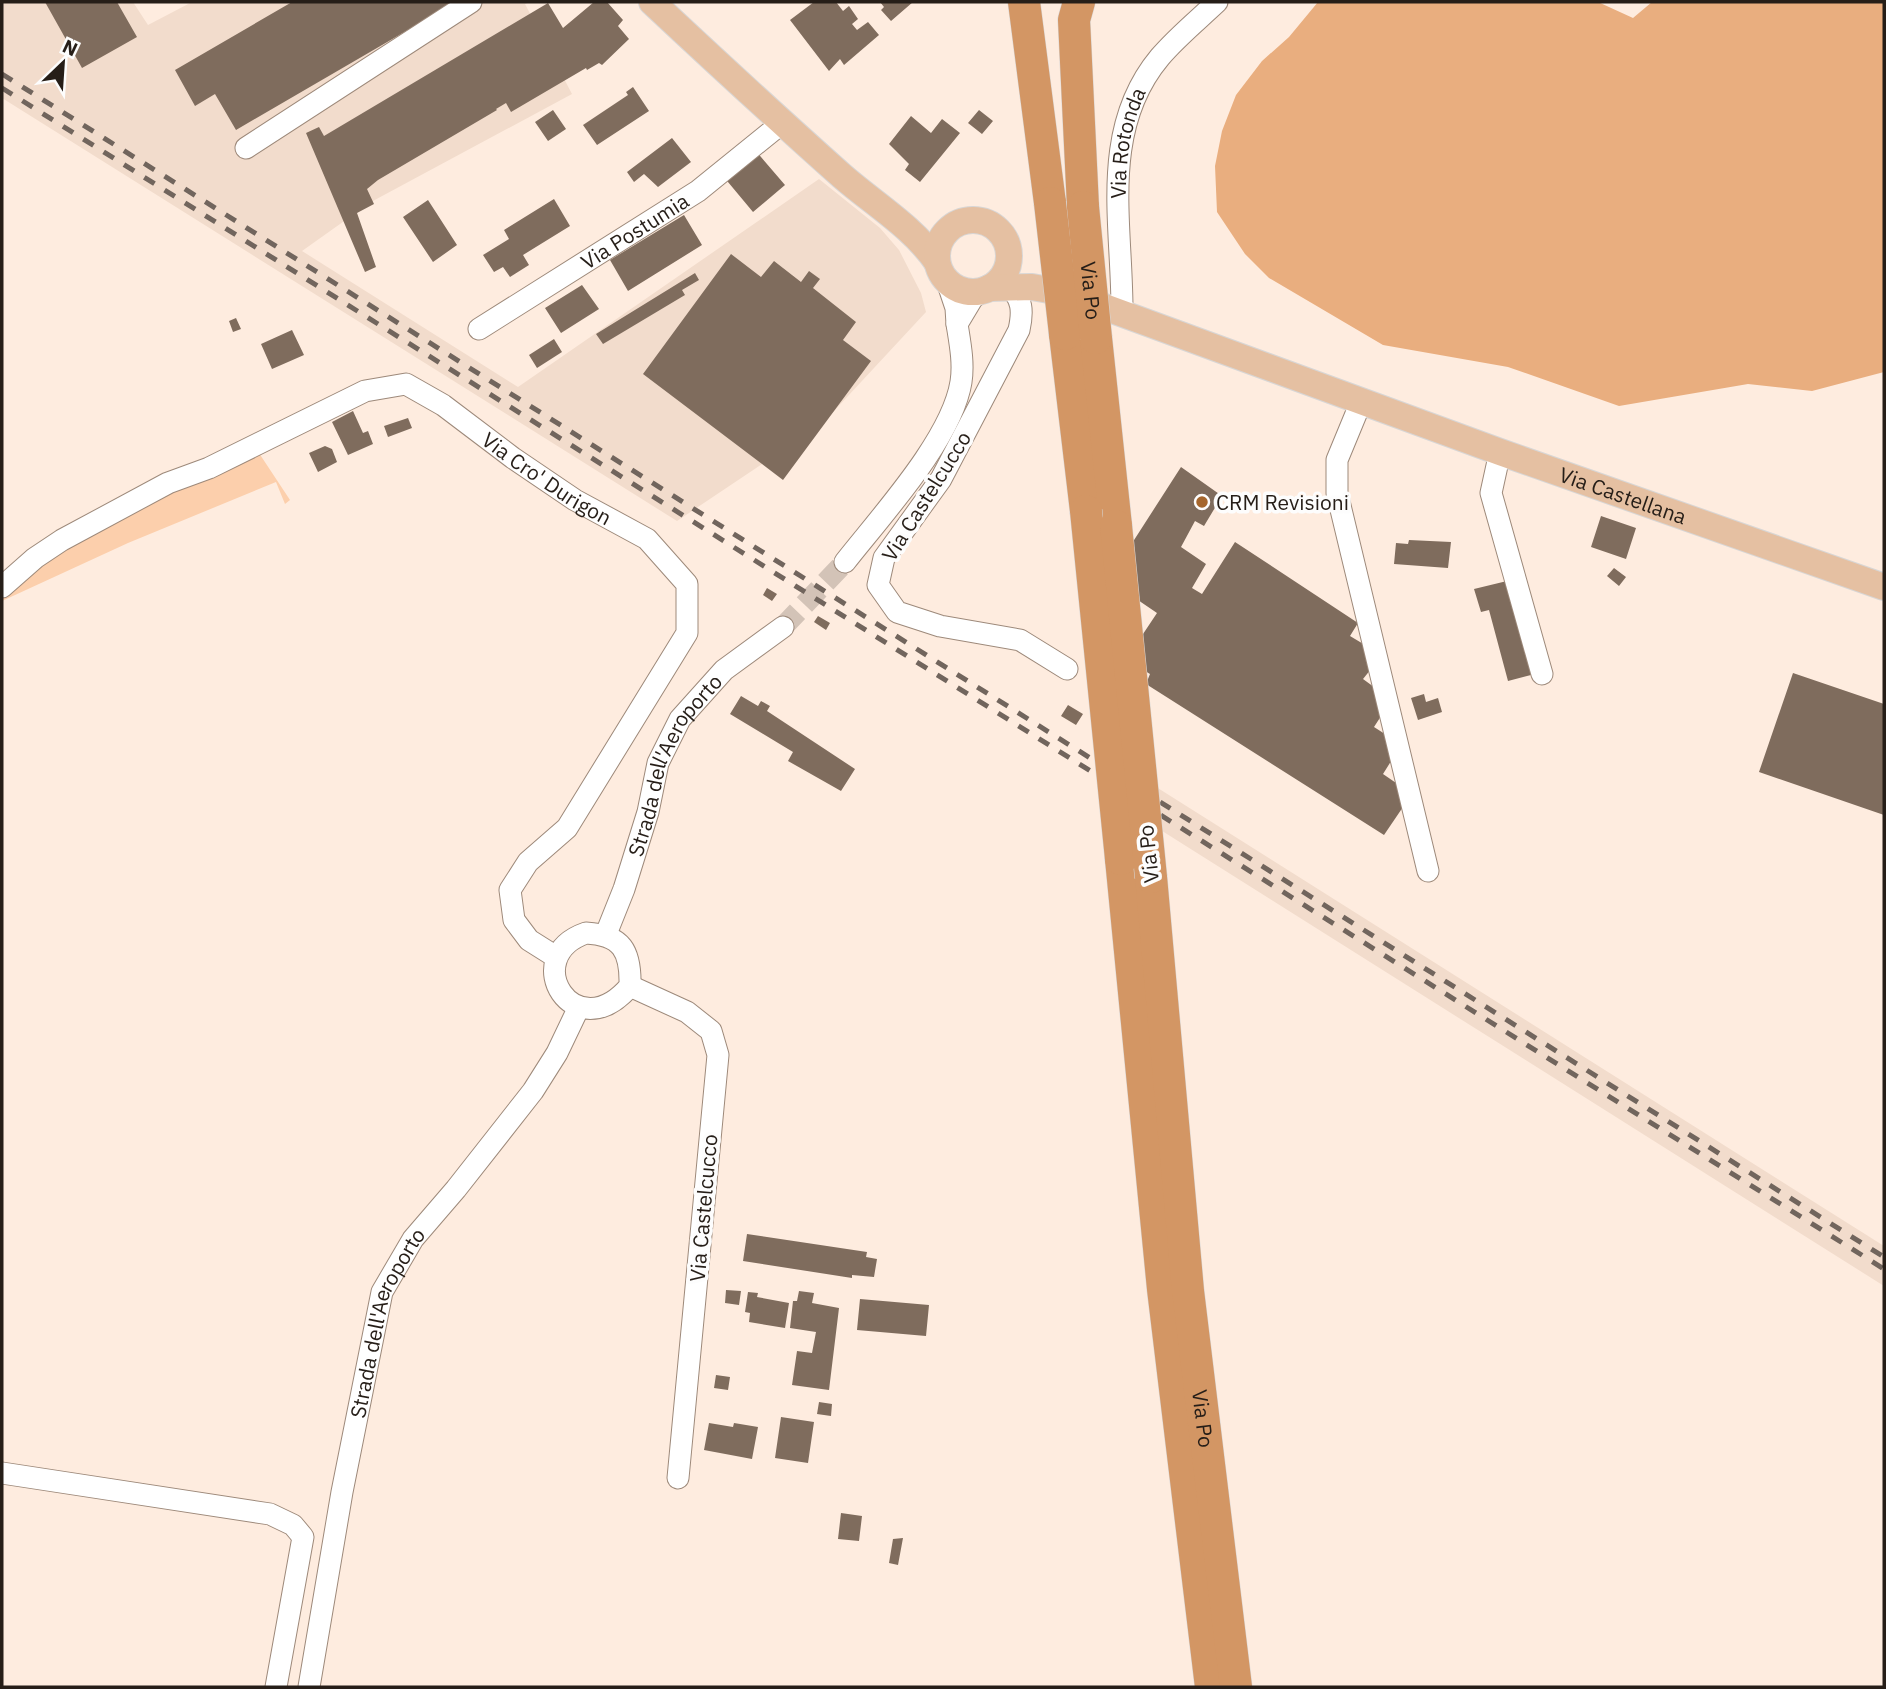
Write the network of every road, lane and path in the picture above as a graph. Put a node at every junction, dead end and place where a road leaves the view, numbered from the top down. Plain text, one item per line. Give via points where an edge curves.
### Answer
1 (471, 2) edge
2 (652, 2) edge
3 (1024, 2) edge
4 (1217, 2) edge
5 (1077, 11) edge
6 (782, 123) junction
7 (246, 148) dead end
8 (869, 200) junction
9 (966, 221) junction
10 (1005, 239) junction
11 (942, 271) junction
12 (992, 289) junction
13 (1066, 293) junction
14 (1122, 315) junction
15 (479, 329) dead end
16 (958, 333) junction
17 (1361, 402) junction
18 (981, 406) junction
19 (1500, 452) junction
20 (845, 562) tunnel mouth
21 (2, 587) edge
22 (1884, 587) edge
23 (783, 627) tunnel mouth
24 (1067, 669) dead end
25 (1542, 674) dead end
26 (1428, 871) dead end
27 (606, 934) junction
28 (556, 957) junction
29 (630, 986) junction
30 (579, 1007) junction
31 (2, 1473) edge
32 (678, 1478) dead end
33 (276, 1687) edge
34 (309, 1687) edge
35 (1211, 1687) edge
36 (1236, 1687) edge

1 - 7 street
2 - 6 main road
3 - 35 highway, Via Po, bridge via 1086,512 1163,1289
4 - 14 street, Via Rotonda via 1159,58 1129,116 1119,151 1118,176
5 - 36 highway, Via Po, bridge via 1083,207 1188,1291
6 - 8 main road
6 - 15 street, Via Postumia via 698,191
8 - 9 main road via 922,219
8 - 11 main road via 925,244
9 - 10 main road via 989,223
9 - 11 main road via 956,224 940,241
10 - 12 main road via 1009,261
10 - 13 main road via 1038,274
11 - 12 main road via 955,287 965,291
11 - 16 street via 956,308
12 - 13 main road via 1032,287
12 - 16 street via 972,299
12 - 18 street, Via Castelcucco via 1015,292 1022,315
13 - 14 main road, Via Castellana
14 - 17 main road, Via Castellana
16 - 18 street, Via Castelcucco via 976,374
16 - 20 street via 960,389 943,431
17 - 19 main road, Via Castellana
17 - 26 street via 1337,460 1337,494
18 - 24 street, Via Castelcucco via 941,480 884,558 878,585 897,612 940,626 1020,640
19 - 22 main road, Via Castellana
19 - 25 street via 1491,493
21 - 28 street, Via Cro' Durigon via 62,540 168,483 209,468 365,391 406,384 443,405 575,500 646,539 687,584 688,633 567,828 528,862 510,890 514,920 529,940
23 - 27 street, Strada dell'Aeroporto via 724,670 680,719 659,763 648,812
27 - 28 street via 573,938
27 - 29 street via 628,958
28 - 30 street via 555,981 560,992
29 - 30 street via 614,1003
29 - 32 street, Via Castelcucco via 687,1012 711,1031 718,1055
30 - 34 street, Strada dell'Aeroporto via 533,1091 413,1239 382,1292
31 - 33 street via 270,1514 293,1525 303,1537

